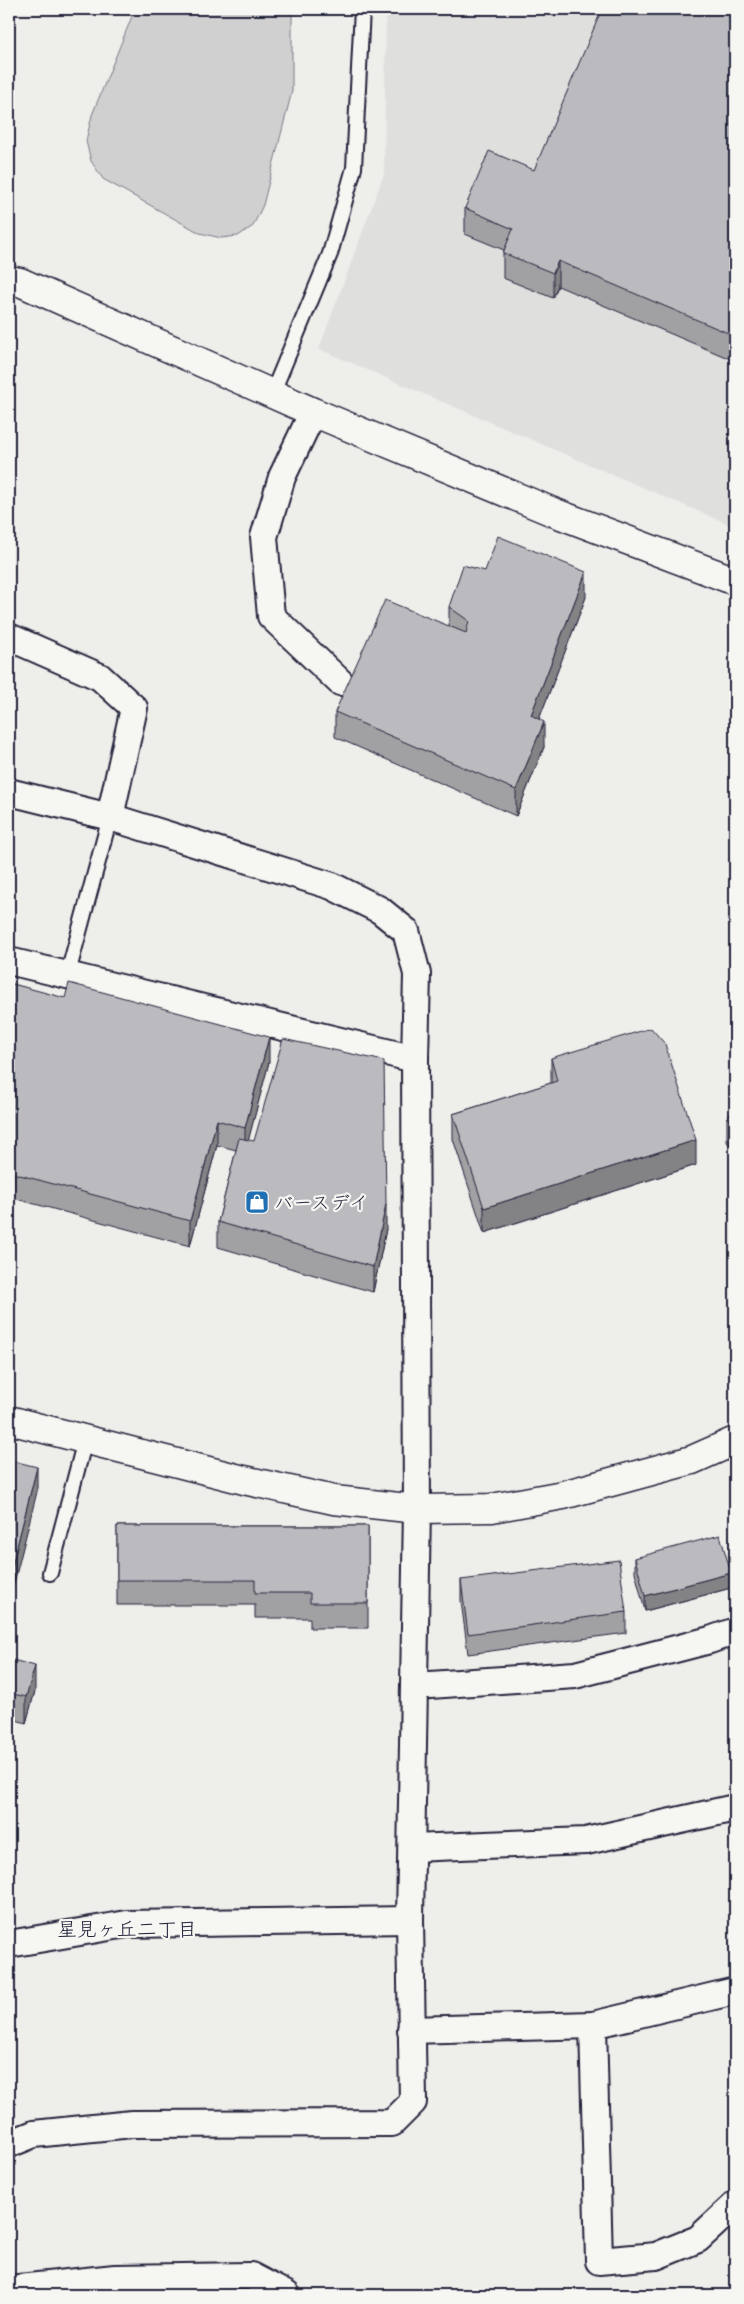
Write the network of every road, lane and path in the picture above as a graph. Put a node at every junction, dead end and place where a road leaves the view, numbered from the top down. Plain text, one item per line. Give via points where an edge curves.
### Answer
1 (362, 9) edge
2 (9, 280) edge
3 (272, 394) junction
4 (313, 412) junction
5 (735, 581) edge
6 (9, 637) edge
7 (340, 682) dead end
8 (9, 792) edge
9 (110, 817) junction
10 (9, 961) edge
11 (67, 977) junction
12 (415, 1059) junction
13 (9, 1420) edge
14 (85, 1440) junction
15 (735, 1441) edge
16 (418, 1509) junction
17 (50, 1573) dead end
18 (735, 1631) edge
19 (416, 1686) junction
20 (735, 1808) edge
21 (412, 1848) junction
22 (410, 1920) junction
23 (9, 1944) edge
24 (735, 1991) edge
25 (593, 2025) junction
26 (411, 2030) junction
27 (9, 2144) edge
28 (735, 2206) edge
29 (9, 2289) edge
30 (287, 2295) edge

1 - 3 lane via 354,168 330,254
2 - 3 street via 20,282
3 - 4 street
4 - 5 street via 553,512
4 - 7 street via 282,477 264,537 271,616
6 - 9 street via 100,677 134,708
8 - 9 street
9 - 11 lane
9 - 12 street via 332,886 380,910 406,931 418,974
10 - 11 street
11 - 12 street
12 - 16 street
13 - 14 street
14 - 16 street via 334,1500
14 - 17 lane
15 - 16 street via 692,1460 564,1494 492,1508
16 - 19 street
18 - 19 street via 575,1675
19 - 21 street
20 - 21 street via 586,1841
21 - 22 street
22 - 23 street via 127,1924
22 - 26 street
24 - 25 street
25 - 26 street
25 - 28 street via 599,2261 656,2256 698,2239
26 - 27 street via 413,2102 392,2123 132,2124 34,2134
29 - 30 street via 115,2278 251,2276

